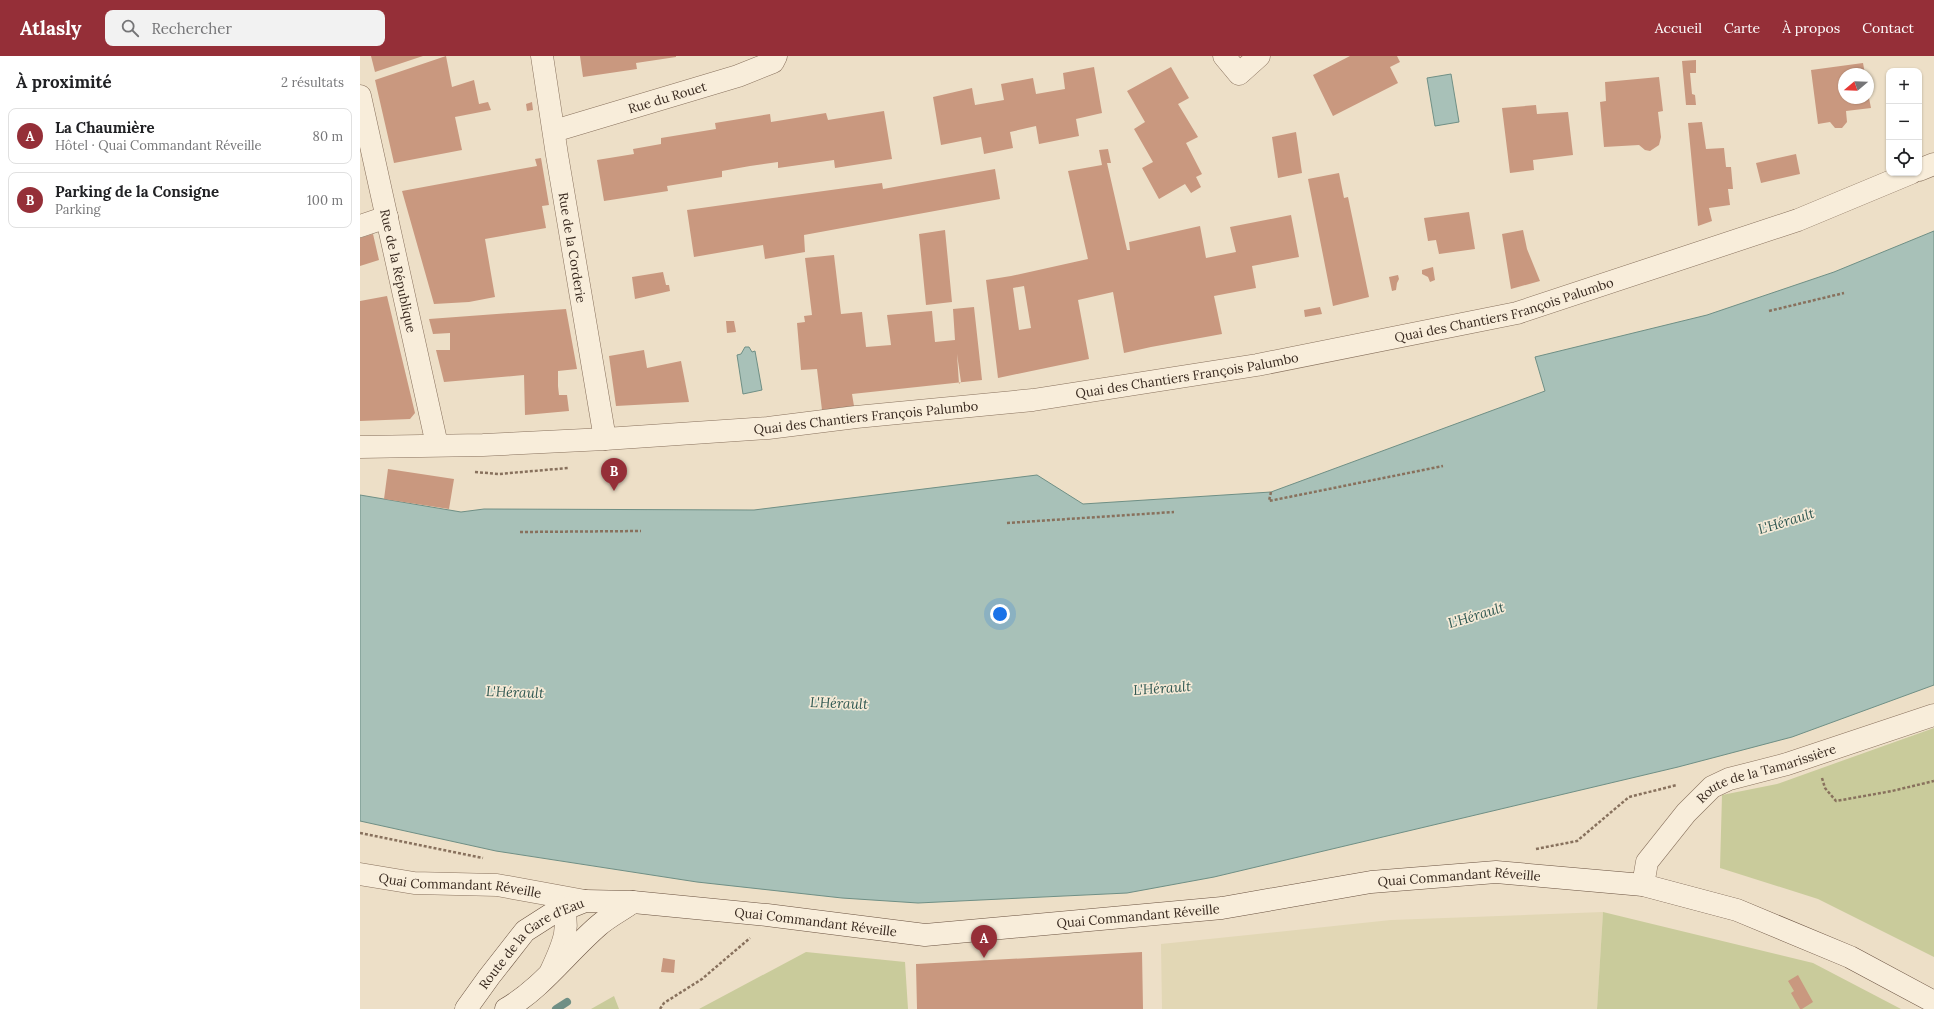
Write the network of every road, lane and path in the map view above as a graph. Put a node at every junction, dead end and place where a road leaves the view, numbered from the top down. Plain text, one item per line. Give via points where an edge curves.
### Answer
1 (542, 56) edge
2 (776, 56) edge
3 (1224, 56) edge
4 (1259, 56) edge
5 (360, 96) edge
6 (554, 131) junction
7 (1934, 164) edge
8 (1922, 169) edge
9 (1904, 176) edge
10 (387, 217) junction
11 (360, 226) edge
12 (1844, 293) dead end
13 (1769, 311) dead end
14 (605, 439) junction
15 (437, 445) junction
16 (360, 447) edge
17 (1443, 466) dead end
18 (1271, 492) dead end
19 (1174, 512) dead end
20 (1007, 523) dead end
21 (641, 531) dead end
22 (520, 532) dead end
23 (1934, 715) edge
24 (1813, 756) junction
25 (1934, 781) edge
26 (1661, 790) dead end
27 (360, 833) edge
28 (1532, 850) dead end
29 (488, 859) dead end
30 (360, 874) edge
31 (1643, 885) junction
32 (570, 902) junction
33 (634, 902) junction
34 (767, 915) junction
35 (548, 977) junction
36 (1934, 1002) edge
37 (466, 1009) edge
38 (506, 1009) edge
39 (660, 1009) edge

1 - 6 street, Rue de la Corderie
2 - 6 street, Rue du Rouet via 773,62 738,76
3 - 4 street via 1239,74
5 - 10 street, Rue de la République
6 - 14 street, Rue de la Corderie
7 - 8 street
9 - 14 street, Quai des Chantiers François Palumbo via 1798,220 1517,313 1257,365 1033,400 768,428
10 - 11 street
10 - 15 street, Rue de la République
12 - 13 path
14 - 15 street, Quai des Chantiers François Palumbo
15 - 16 street, Quai des Chantiers François Palumbo
17 - 18 path via 1269,501
19 - 20 path
21 - 22 path
23 - 24 street, Route de la Tamarissière
24 - 25 path via 1825,788 1836,801 1892,792
24 - 31 street, Route de la Tamarissière via 1729,779 1712,787 1686,813 1647,862
26 - 28 path via 1630,797 1577,841
27 - 29 path
30 - 32 street, Quai Commandant Réveille via 414,883 497,886
31 - 34 street, Quai Commandant Réveille via 1496,872 1371,882 1222,908 924,935
31 - 36 street, Quai Commandant Réveille via 1737,910 1850,957
32 - 33 street, Route de la Gare d'Eau
32 - 35 street via 564,943
32 - 37 street, Route de la Gare d'Eau via 525,932
33 - 34 street, Quai Commandant Réveille
33 - 35 street, Route de la Gare d'Eau via 599,925
34 - 39 path via 765,924 742,947 702,979 664,1003
35 - 38 street, Route de la Gare d'Eau

